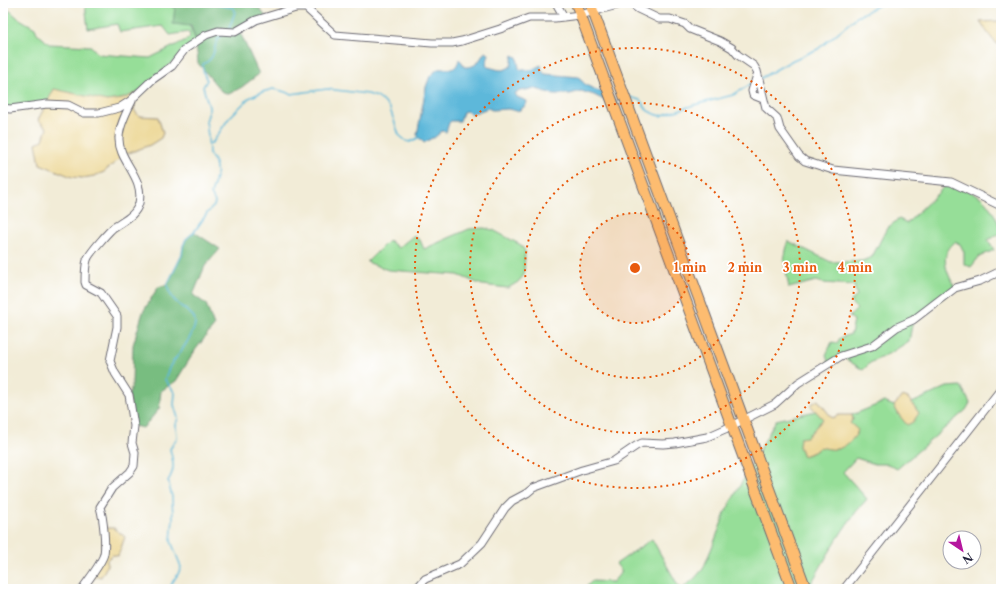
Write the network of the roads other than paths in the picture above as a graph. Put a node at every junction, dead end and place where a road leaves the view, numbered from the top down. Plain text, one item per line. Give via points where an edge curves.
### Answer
1 (556, 3) edge
2 (576, 3) edge
3 (625, 3) edge
4 (630, 3) edge
5 (592, 7) edge
6 (580, 15) junction
7 (564, 17) junction
8 (134, 97) junction
9 (3, 108) edge
10 (1001, 206) edge
11 (1001, 271) edge
12 (1001, 382) edge
13 (999, 391) edge
14 (743, 420) junction
15 (732, 425) junction
16 (82, 589) edge
17 (416, 589) edge
18 (792, 589) edge
19 (806, 589) edge
20 (844, 589) edge

1 - 7 street
2 - 6 highway
3 - 5 street
4 - 10 street via 659,19 670,19 685,24 690,29 720,41 754,66 758,73 753,95 763,99 766,108 777,118 780,129 805,161 833,170 952,182
5 - 6 street
5 - 14 highway
6 - 7 street
6 - 15 highway
7 - 8 street via 529,18 462,41 432,43 335,35 306,8 296,8 256,20 235,32 218,31 206,35 185,49 172,66
8 - 9 street via 119,108 99,113 84,113 68,105 47,104 10,110
8 - 16 street via 119,137 120,148 140,187 139,205 128,219 114,226 87,259 85,282 101,293 117,316 110,361 129,395 134,426 132,443 136,453 134,466 130,472 112,488 100,507 103,516 104,556
11 - 14 street via 980,281 955,288 913,320 898,327 872,346 841,356 798,383 775,404
12 - 13 street
13 - 20 street
14 - 15 street
14 - 19 highway
15 - 17 street via 707,437 663,444 642,443 614,461 533,488 508,504 482,543 460,564 425,579
15 - 18 highway

